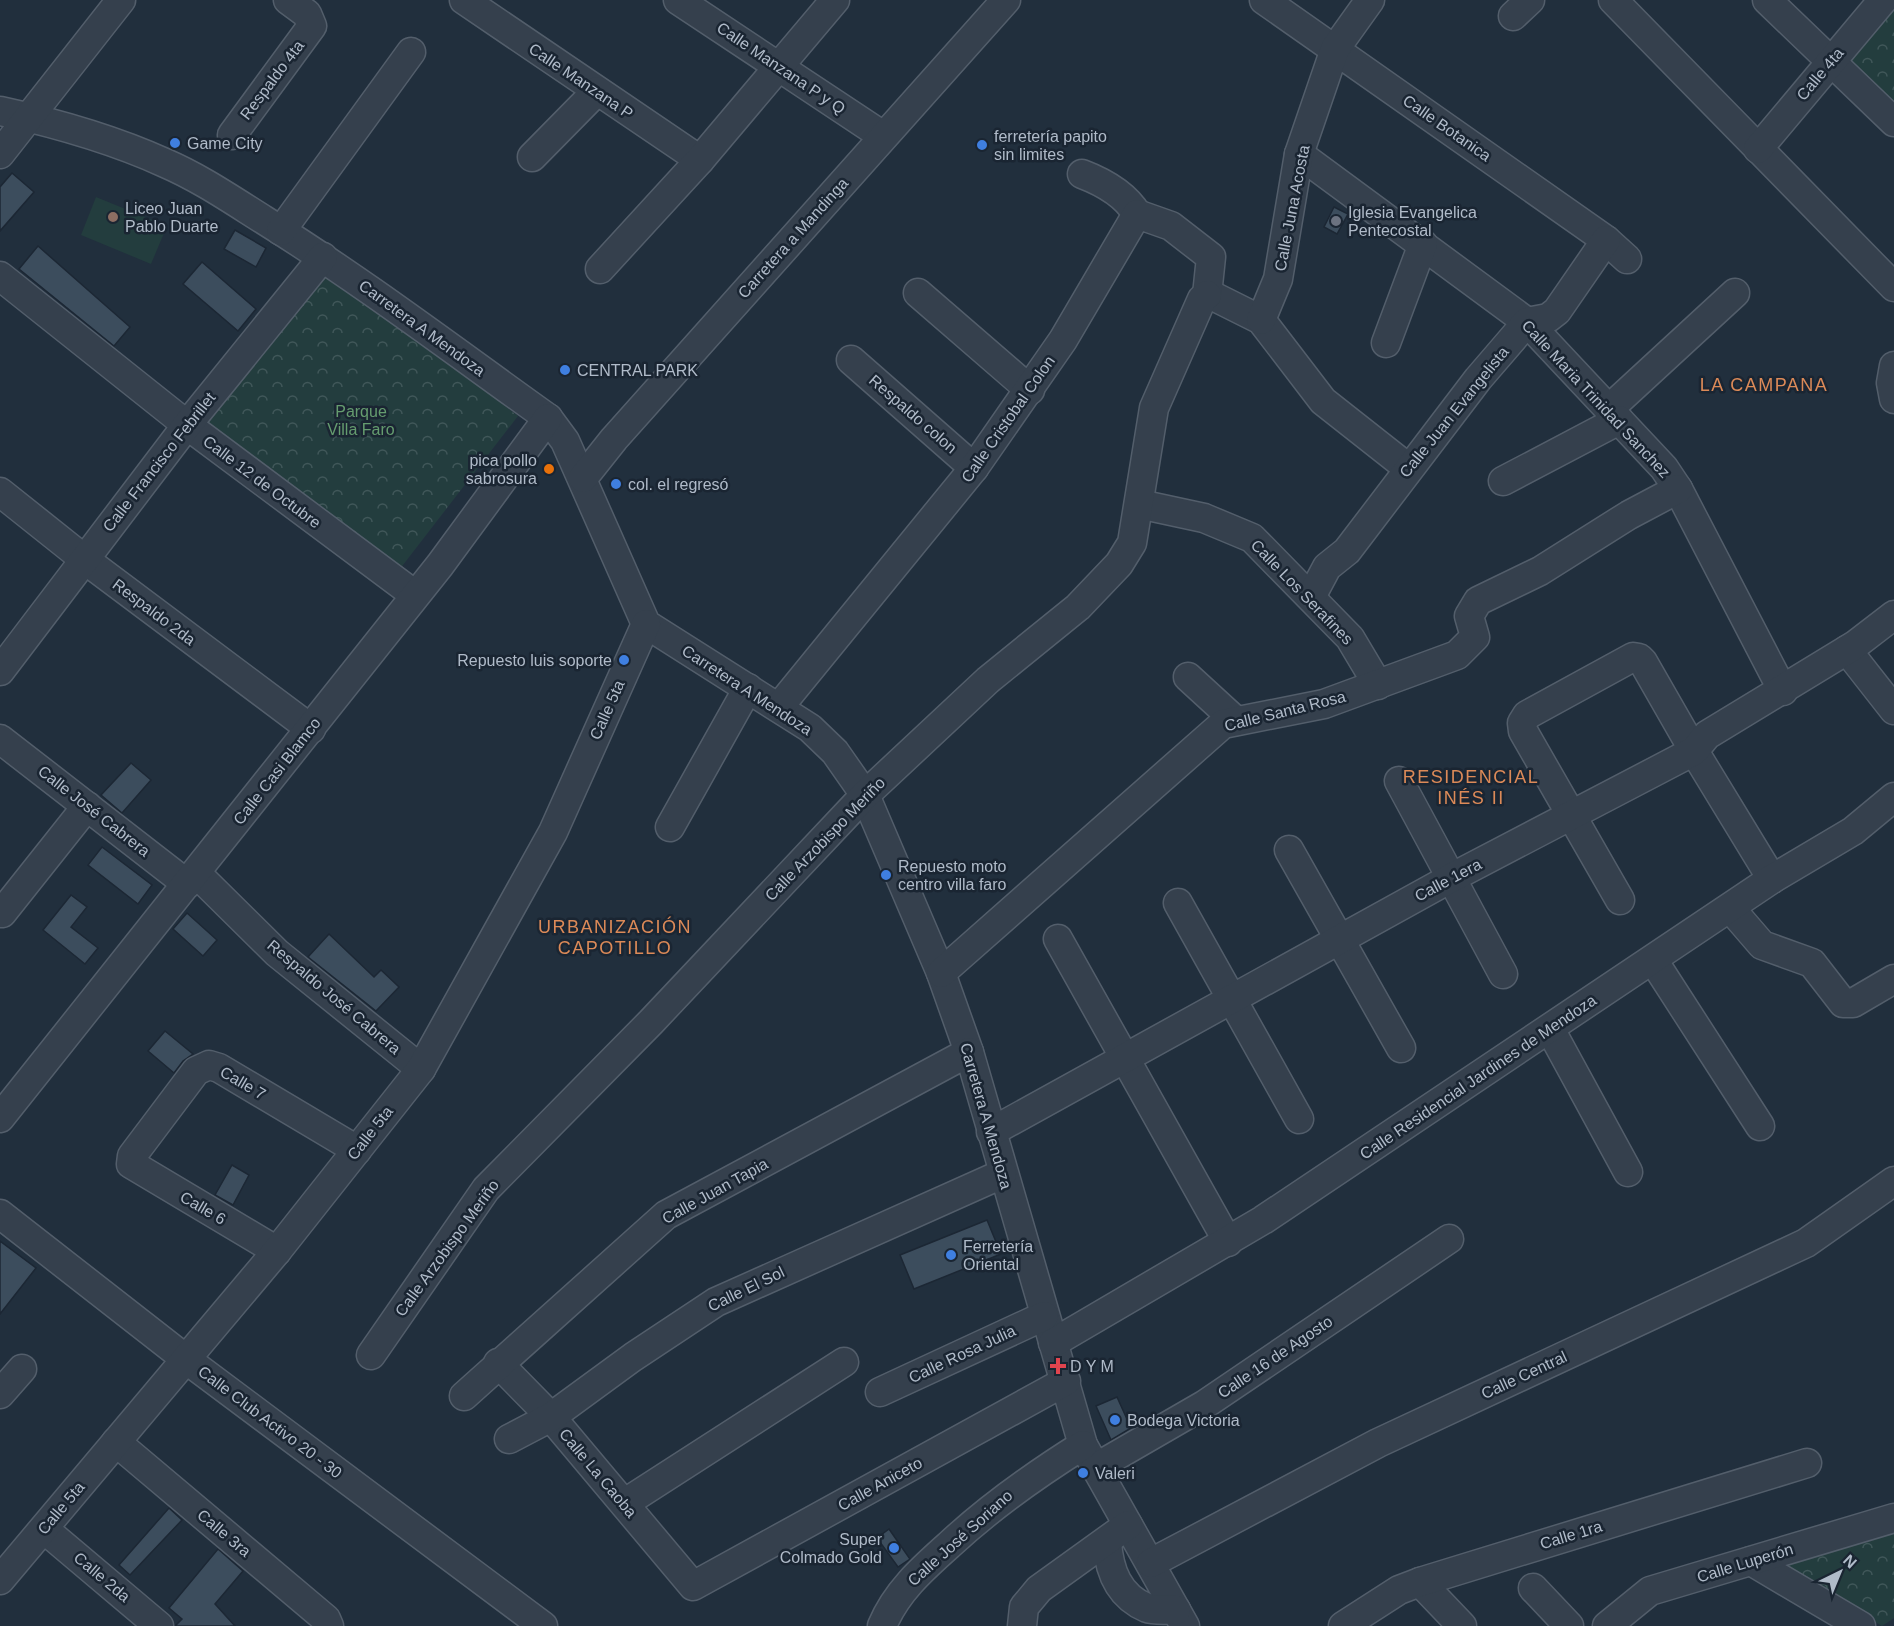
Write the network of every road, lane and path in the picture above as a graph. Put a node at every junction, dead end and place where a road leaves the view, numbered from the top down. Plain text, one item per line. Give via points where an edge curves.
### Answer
1 (121, 0) edge
2 (288, 0) edge
3 (464, 0) edge
4 (678, 0) edge
5 (835, 0) edge
6 (1006, 0) edge
7 (1264, 0) edge
8 (1370, 0) edge
9 (1613, 0) edge
10 (1767, 0) edge
11 (1883, 0) edge
12 (1335, 49) junction
13 (411, 52) dead end
14 (1831, 61) junction
15 (779, 68) junction
16 (597, 92) junction
17 (0, 111) edge
18 (31, 118) junction
19 (1894, 122) edge
20 (232, 135) dead end
21 (883, 136) junction
22 (1758, 149) junction
23 (0, 154) edge
24 (1299, 154) junction
25 (532, 157) dead end
26 (700, 160) junction
27 (1082, 174) dead end
28 (1137, 214) junction
29 (281, 231) junction
30 (1423, 244) junction
31 (323, 256) junction
32 (600, 269) dead end
33 (0, 276) edge
34 (1894, 287) edge
35 (918, 293) dead end
36 (1735, 294) dead end
37 (1206, 295) junction
38 (1261, 320) junction
39 (1527, 322) junction
40 (1386, 343) dead end
41 (851, 360) dead end
42 (1894, 366) edge
43 (1030, 390) junction
44 (1894, 399) edge
45 (1614, 415) junction
46 (548, 418) junction
47 (187, 425) junction
48 (974, 468) junction
49 (1408, 468) junction
50 (583, 478) junction
51 (1503, 481) dead end
52 (1678, 489) junction
53 (0, 492) edge
54 (1139, 504) junction
55 (84, 559) junction
56 (415, 595) junction
57 (1311, 597) junction
58 (1894, 615) edge
59 (646, 624) junction
60 (1847, 650) junction
61 (0, 671) edge
62 (1188, 677) dead end
63 (1378, 685) junction
64 (748, 688) junction
65 (1783, 691) junction
66 (779, 707) junction
67 (1894, 710) edge
68 (1236, 721) junction
69 (311, 729) junction
70 (0, 739) edge
71 (1694, 751) junction
72 (1399, 781) dead end
73 (865, 795) junction
74 (87, 806) junction
75 (1889, 811) edge
76 (1571, 817) junction
77 (670, 827) dead end
78 (1289, 850) dead end
79 (1451, 878) junction
80 (192, 879) junction
81 (1772, 879) junction
82 (1620, 900) dead end
83 (1178, 903) dead end
84 (1731, 909) junction
85 (3, 913) dead end
86 (1058, 939) dead end
87 (1340, 940) junction
88 (1653, 960) junction
89 (941, 973) junction
90 (1503, 974) dead end
91 (1894, 979) edge
92 (1232, 999) junction
93 (1550, 1029) junction
94 (1401, 1048) dead end
95 (969, 1052) junction
96 (1125, 1059) junction
97 (421, 1069) junction
98 (0, 1118) edge
99 (1299, 1119) dead end
100 (1760, 1126) dead end
101 (992, 1132) junction
102 (357, 1150) junction
103 (131, 1164) joint
104 (1628, 1172) dead end
105 (1002, 1174) junction
106 (1894, 1181) edge
107 (0, 1214) edge
108 (1449, 1239) dead end
109 (1228, 1242) junction
110 (277, 1251) junction
111 (1044, 1316) junction
112 (1053, 1343) junction
113 (371, 1355) dead end
114 (187, 1360) junction
115 (844, 1362) dead end
116 (498, 1363) junction
117 (22, 1369) dead end
118 (1066, 1381) junction
119 (880, 1392) dead end
120 (0, 1394) edge
121 (464, 1396) dead end
122 (551, 1417) junction
123 (509, 1439) dead end
124 (116, 1442) junction
125 (1089, 1457) junction
126 (1807, 1463) dead end
127 (625, 1503) junction
128 (1894, 1518) edge
129 (44, 1529) junction
130 (1118, 1534) junction
131 (1751, 1561) junction
132 (1150, 1563) junction
133 (0, 1580) edge
134 (1420, 1582) junction
135 (693, 1586) joint
136 (1533, 1588) dead end
137 (1181, 1618) edge
138 (159, 1626) edge
139 (329, 1626) edge
140 (543, 1626) edge
141 (882, 1626) edge
142 (1022, 1626) edge
143 (1343, 1626) edge
144 (1462, 1626) edge
145 (1569, 1626) edge
146 (1607, 1626) edge
147 (1861, 1626) edge

1 - 18 street
2 - 20 street, Respaldo 4ta via 307,14 312,26
3 - 16 street, Calle Manzana P
4 - 15 street, Calle Manzana P y Q
5 - 15 street
6 - 21 street, Carretera a Mandinga
7 - 12 street, Calle Botanica
8 - 12 street, Calle Juna Acosta
9 - 22 street
10 - 14 street
11 - 14 street, Calle 4ta
12 - 24 street, Calle Juna Acosta
12 - 39 street, Calle Botanica via 1617,250 1557,311 1548,318
13 - 29 street
14 - 19 street
14 - 22 street, Calle 4ta
15 - 21 street, Calle Manzana P y Q
15 - 26 street
16 - 25 street
16 - 26 street, Calle Manzana P
17 - 18 street, Carretera A Mendoza
18 - 23 street
18 - 29 street, Carretera A Mendoza via 165,163
21 - 50 street, Carretera a Mandinga
22 - 34 street
24 - 30 street, Calle Maria Trinidad Sanchez
24 - 38 street, Calle Juna Acosta via 1278,279
26 - 32 street
27 - 28 street via 1112,189
28 - 37 street via 1171,226 1211,257
28 - 43 street, Calle Cristobal Colon
29 - 31 street, Carretera A Mendoza
30 - 39 street, Calle Maria Trinidad Sanchez
30 - 40 street
31 - 46 street, Carretera A Mendoza
31 - 47 street, Calle Francisco Febrillet
33 - 47 street, Calle 12 de Octubre
35 - 43 street
36 - 45 street
37 - 38 street
37 - 54 street, Calle Arzobispo Meriño via 1154,408
38 - 49 street via 1323,401
39 - 45 street, Calle Maria Trinidad Sanchez
39 - 49 street, Calle Juan Evangelista
41 - 48 street, Respaldo colon
42 - 44 street
43 - 48 street, Calle Cristobal Colon
45 - 51 street
45 - 52 street, Calle Maria Trinidad Sanchez via 1664,468
46 - 50 street, Carretera A Mendoza via 565,441
46 - 56 street, Calle Casi Blamco
47 - 55 street, Calle Francisco Febrillet
47 - 56 street, Calle 12 de Octubre
48 - 66 street, Calle Cristobal Colon
49 - 57 street, Calle Juan Evangelista via 1347,551 1328,567
50 - 59 street, Carretera A Mendoza
52 - 63 street, Calle Santa Rosa via 1540,571 1478,601 1469,616 1474,637 1457,655
52 - 65 street, Calle Maria Trinidad Sanchez
53 - 55 street, Respaldo 2da
54 - 57 street, Calle Los Serafines via 1204,518 1252,538
54 - 73 street, Calle Arzobispo Meriño via 1132,543 1103,581 1078,607 988,680
55 - 61 street, Calle Francisco Febrillet
55 - 69 street, Respaldo 2da
56 - 69 street, Calle Casi Blamco
57 - 63 street, Calle Los Serafines via 1350,638
58 - 60 street, Calle 1era
59 - 64 street, Carretera A Mendoza
59 - 97 street, Calle 5ta via 553,832
60 - 65 street, Calle 1era
60 - 67 street
62 - 68 street
63 - 68 street, Calle Santa Rosa via 1324,704
64 - 66 street, Carretera A Mendoza
64 - 77 street
65 - 71 street, Calle 1era via 1707,735
66 - 73 street, Carretera A Mendoza via 835,752
68 - 89 street, Calle Santa Rosa via 1222,724
69 - 80 street, Calle Casi Blamco
70 - 74 street, Calle José Cabrera
71 - 76 street, Calle 1era
71 - 76 street via 1644,662 1633,657 1527,715 1522,723
71 - 81 street
72 - 79 street
73 - 89 street, Carretera A Mendoza
73 - 113 street, Calle Arzobispo Meriño via 651,1022 486,1189
74 - 80 street, Calle José Cabrera
74 - 85 street
75 - 81 street, Calle Residencial Jardines de Mendoza
76 - 79 street, Calle 1era
76 - 82 street
78 - 87 street
79 - 87 street, Calle 1era
79 - 90 street
80 - 97 street, Respaldo José Cabrera
80 - 98 street, Calle Casi Blamco
81 - 84 street, Calle Residencial Jardines de Mendoza
83 - 92 street
84 - 88 street, Calle Residencial Jardines de Mendoza
84 - 91 street via 1762,945 1812,963 1843,1003 1853,1004
86 - 96 street
87 - 92 street, Calle 1era
87 - 94 street
88 - 93 street, Calle Residencial Jardines de Mendoza
88 - 100 street
89 - 95 street, Carretera A Mendoza
92 - 96 street, Calle 1era
92 - 99 street
93 - 104 street
93 - 109 street, Calle Residencial Jardines de Mendoza
95 - 101 street, Carretera A Mendoza
95 - 116 street, Calle Juan Tapia via 666,1215
96 - 101 street, Calle 1era
96 - 109 street
97 - 102 street, Calle 5ta
101 - 105 street, Carretera A Mendoza
102 - 103 street, Calle 7 via 208,1065 196,1071 132,1156
102 - 110 street, Calle 5ta
103 - 110 street, Calle 6
105 - 111 street, Carretera A Mendoza
105 - 122 street, Calle El Sol via 716,1302
106 - 132 street, Calle Central via 1806,1243 1378,1443
107 - 114 street, Calle Club Activo 20 - 30
108 - 125 street, Calle 16 de Agosto via 1204,1405
109 - 112 street, Calle Residencial Jardines de Mendoza
110 - 114 street, Calle 5ta
111 - 112 street, Carretera A Mendoza
111 - 119 street, Calle Rosa Julia
112 - 118 street, Carretera A Mendoza
114 - 124 street, Calle 5ta
114 - 140 street, Calle Club Activo 20 - 30
115 - 127 street
116 - 121 street, Calle Juan Tapia
116 - 122 street, Calle La Caoba
117 - 120 street
118 - 125 street, Carretera A Mendoza
118 - 135 street, Calle Aniceto
122 - 123 street, Calle El Sol
122 - 127 street, Calle La Caoba
124 - 129 street, Calle 5ta
124 - 139 street, Calle 3ra via 326,1619
125 - 130 street, Carretera A Mendoza
125 - 141 street, Calle José Soriano via 1023,1483 981,1515 902,1590
126 - 134 street, Calle 1ra
127 - 135 street, Calle La Caoba
128 - 131 street, Calle Luperón
129 - 133 street, Calle 5ta
129 - 138 street, Calle 2da
130 - 132 street, Carretera A Mendoza
130 - 137 street via 1109,1566 1121,1587 1148,1608
130 - 142 street via 1039,1589 1024,1606
131 - 146 street, Calle Luperón via 1650,1591
131 - 147 street
132 - 137 street, Carretera A Mendoza
134 - 143 street, Calle 1ra via 1399,1590
134 - 144 street
136 - 145 street

